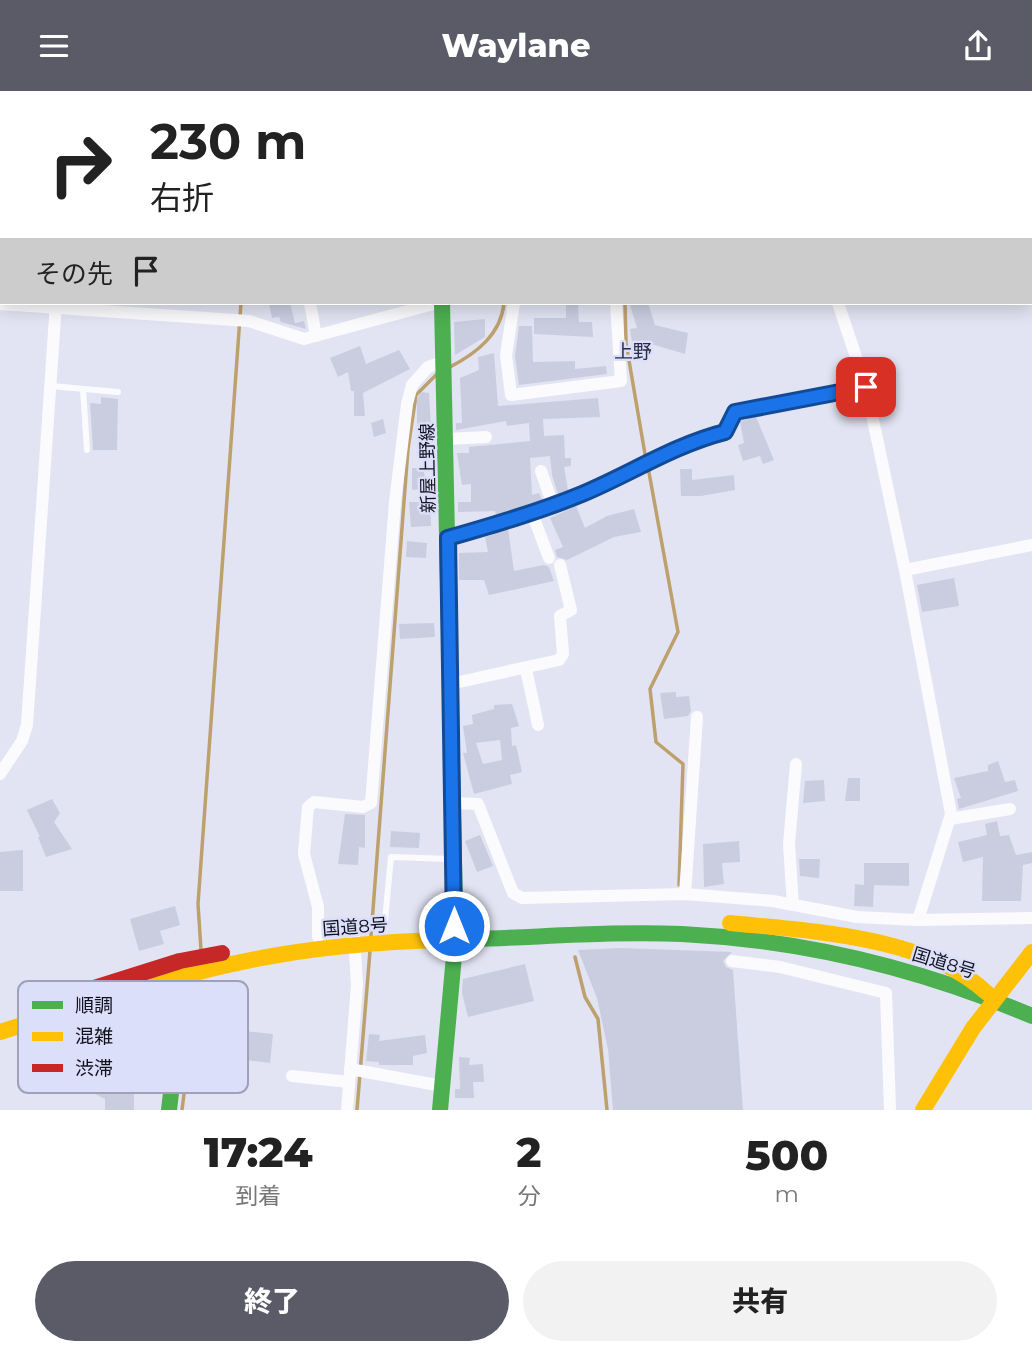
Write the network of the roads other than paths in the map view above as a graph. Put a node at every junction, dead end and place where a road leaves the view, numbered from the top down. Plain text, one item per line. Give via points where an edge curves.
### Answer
1 (56, 305) edge
2 (310, 305) edge
3 (432, 305) edge
4 (440, 305) edge
5 (514, 305) edge
6 (616, 305) edge
7 (839, 305) edge
8 (316, 336) junction
9 (443, 362) junction
10 (51, 386) junction
11 (866, 387) junction
12 (83, 389) junction
13 (118, 392) dead end
14 (486, 437) dead end
15 (447, 439) junction
16 (87, 450) dead end
17 (541, 471) dead end
18 (552, 505) junction
19 (532, 513) junction
20 (448, 538) junction
21 (1032, 545) edge
22 (905, 570) junction
23 (526, 669) junction
24 (450, 684) junction
25 (697, 717) dead end
26 (538, 725) dead end
27 (796, 764) dead end
28 (0, 774) edge
29 (454, 803) junction
30 (1010, 809) dead end
31 (950, 818) junction
32 (454, 860) junction
33 (685, 894) junction
34 (793, 905) junction
35 (1032, 918) edge
36 (918, 920) junction
37 (384, 931) junction
38 (454, 932) junction
39 (318, 937) junction
40 (354, 940) junction
41 (1032, 953) edge
42 (180, 961) junction
43 (732, 961) dead end
44 (181, 978) junction
45 (118, 981) edge
46 (171, 981) edge
47 (181, 981) edge
48 (995, 999) junction
49 (18, 1013) edge
50 (1032, 1016) edge
51 (0, 1019) edge
52 (18, 1028) edge
53 (0, 1033) edge
54 (292, 1076) dead end
55 (350, 1076) junction
56 (442, 1086) junction
57 (347, 1110) edge
58 (440, 1110) edge
59 (890, 1110) edge
60 (923, 1110) edge

1 - 8 street via 249,321 287,336
1 - 10 street
2 - 8 street
3 - 8 street
4 - 9 main road, 新屋上野線
5 - 6 street via 506,355 510,395 621,381
7 - 11 street
9 - 15 main road, 新屋上野線
9 - 39 street via 428,367 412,384 407,404 371,803 363,807 314,802 308,807 304,854 318,907
10 - 12 lane
10 - 28 street via 27,725
11 - 18 street via 735,412 725,432 697,439
11 - 22 street
12 - 13 lane
12 - 16 lane
14 - 15 street
15 - 20 main road, 新屋上野線
17 - 18 street
18 - 19 street
19 - 20 street
19 - 23 street via 571,610 560,616 563,654 559,660
20 - 24 main road, 新屋上野線
21 - 22 street
22 - 31 street
23 - 24 street
23 - 26 street
24 - 29 main road, 新屋上野線
25 - 33 street
27 - 34 street via 789,844
29 - 32 main road, 新屋上野線
29 - 33 street via 478,804 513,893 522,898
30 - 31 street
31 - 36 street
32 - 37 lane via 391,857
32 - 38 main road, 新屋上野線
33 - 34 street
34 - 36 street via 857,917
35 - 36 street
37 - 38 main road, 国道8号
37 - 40 main road, 国道8号
38 - 40 main road, 国道8号
38 - 48 main road, 国道8号 via 698,919 782,929 920,957 965,973
38 - 56 main road, 新屋上野線
39 - 40 main road, 国道8号
39 - 42 main road, 国道8号
40 - 44 main road, 国道8号
40 - 55 street via 357,985
41 - 48 main road
42 - 44 main road
42 - 45 main road, 国道8号
43 - 59 street via 780,967 886,993
44 - 46 main road, 国道8号
44 - 47 main road
48 - 50 main road, 国道8号
48 - 60 main road
49 - 51 main road, 国道8号
52 - 53 main road, 国道8号
54 - 55 street
55 - 56 street
55 - 57 street
56 - 58 main road, 新屋上野線

